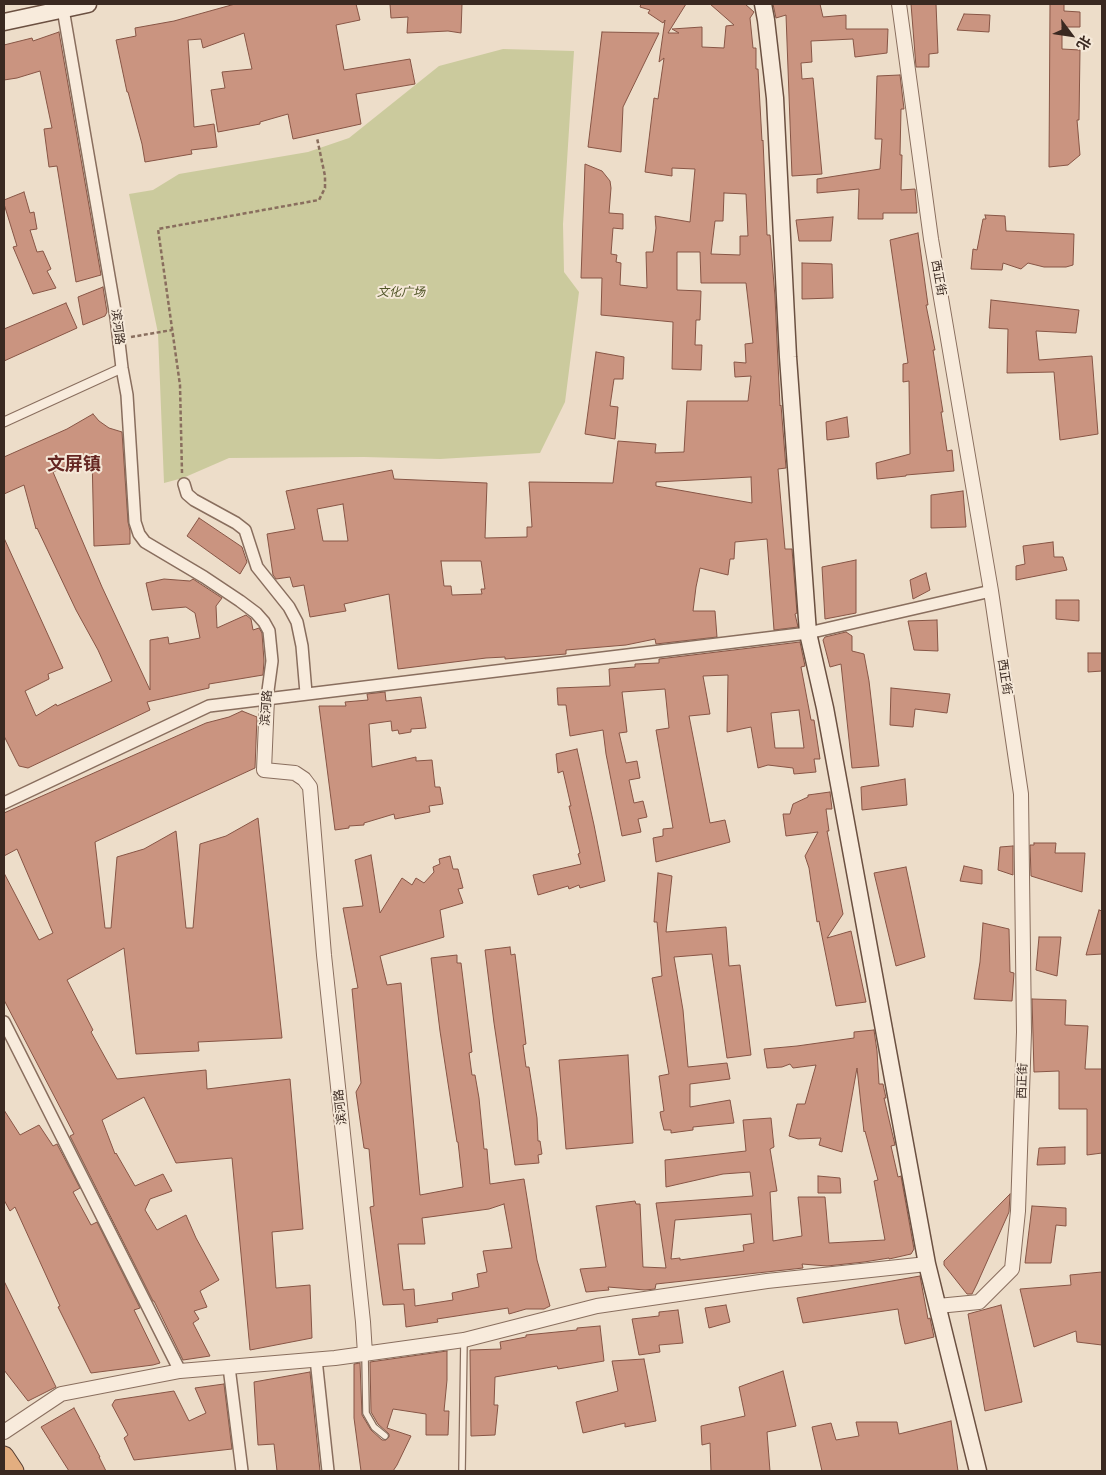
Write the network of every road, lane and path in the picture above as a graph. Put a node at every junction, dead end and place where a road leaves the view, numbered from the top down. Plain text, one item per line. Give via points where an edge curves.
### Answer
1 (88, 4) edge
2 (763, 4) edge
3 (899, 4) edge
4 (63, 9) junction
5 (4, 22) edge
6 (317, 138) dead end
7 (172, 330) junction
8 (132, 337) dead end
9 (122, 368) junction
10 (4, 422) edge
11 (184, 484) joint
12 (991, 592) junction
13 (808, 633) junction
14 (306, 693) junction
15 (267, 698) junction
16 (4, 803) edge
17 (4, 1022) edge
18 (927, 1264) junction
19 (938, 1306) junction
20 (464, 1340) junction
21 (365, 1354) junction
22 (316, 1360) junction
23 (229, 1367) junction
24 (180, 1371) junction
25 (4, 1432) edge
26 (385, 1436) dead end
27 (4, 1456) edge
28 (14, 1471) edge
29 (242, 1471) edge
30 (328, 1471) edge
31 (462, 1471) edge
32 (978, 1471) edge

1 - 4 main road
2 - 13 main road via 775,98 788,357
3 - 12 street, 西正街 via 931,239
4 - 5 main road
4 - 9 street, 滨河路
6 - 7 path via 325,176 325,188 319,200 158,229
7 - 8 path
7 - 11 path via 180,385
9 - 10 street
9 - 15 street, 滨河路 via 127,395 134,511 139,534 145,542 240,601 264,622 269,631 272,662
11 - 14 street via 187,494 194,500 245,530 257,567 297,622
12 - 13 street
12 - 19 street, 西正街 via 1022,794 1024,1032 1018,1211 1012,1269 979,1302
13 - 14 street
13 - 18 main road via 827,718
14 - 15 street
15 - 16 street via 209,706
15 - 21 street, 滨河路 via 264,770 295,773 310,787
17 - 24 street
18 - 19 main road
18 - 20 street via 767,1281 597,1306
19 - 32 main road
20 - 21 street
20 - 31 lane
21 - 22 street
21 - 26 lane, 滨河路 via 366,1413 374,1427
22 - 23 street
22 - 30 street
23 - 24 street
23 - 29 street
24 - 25 street via 61,1394
27 - 28 highway

